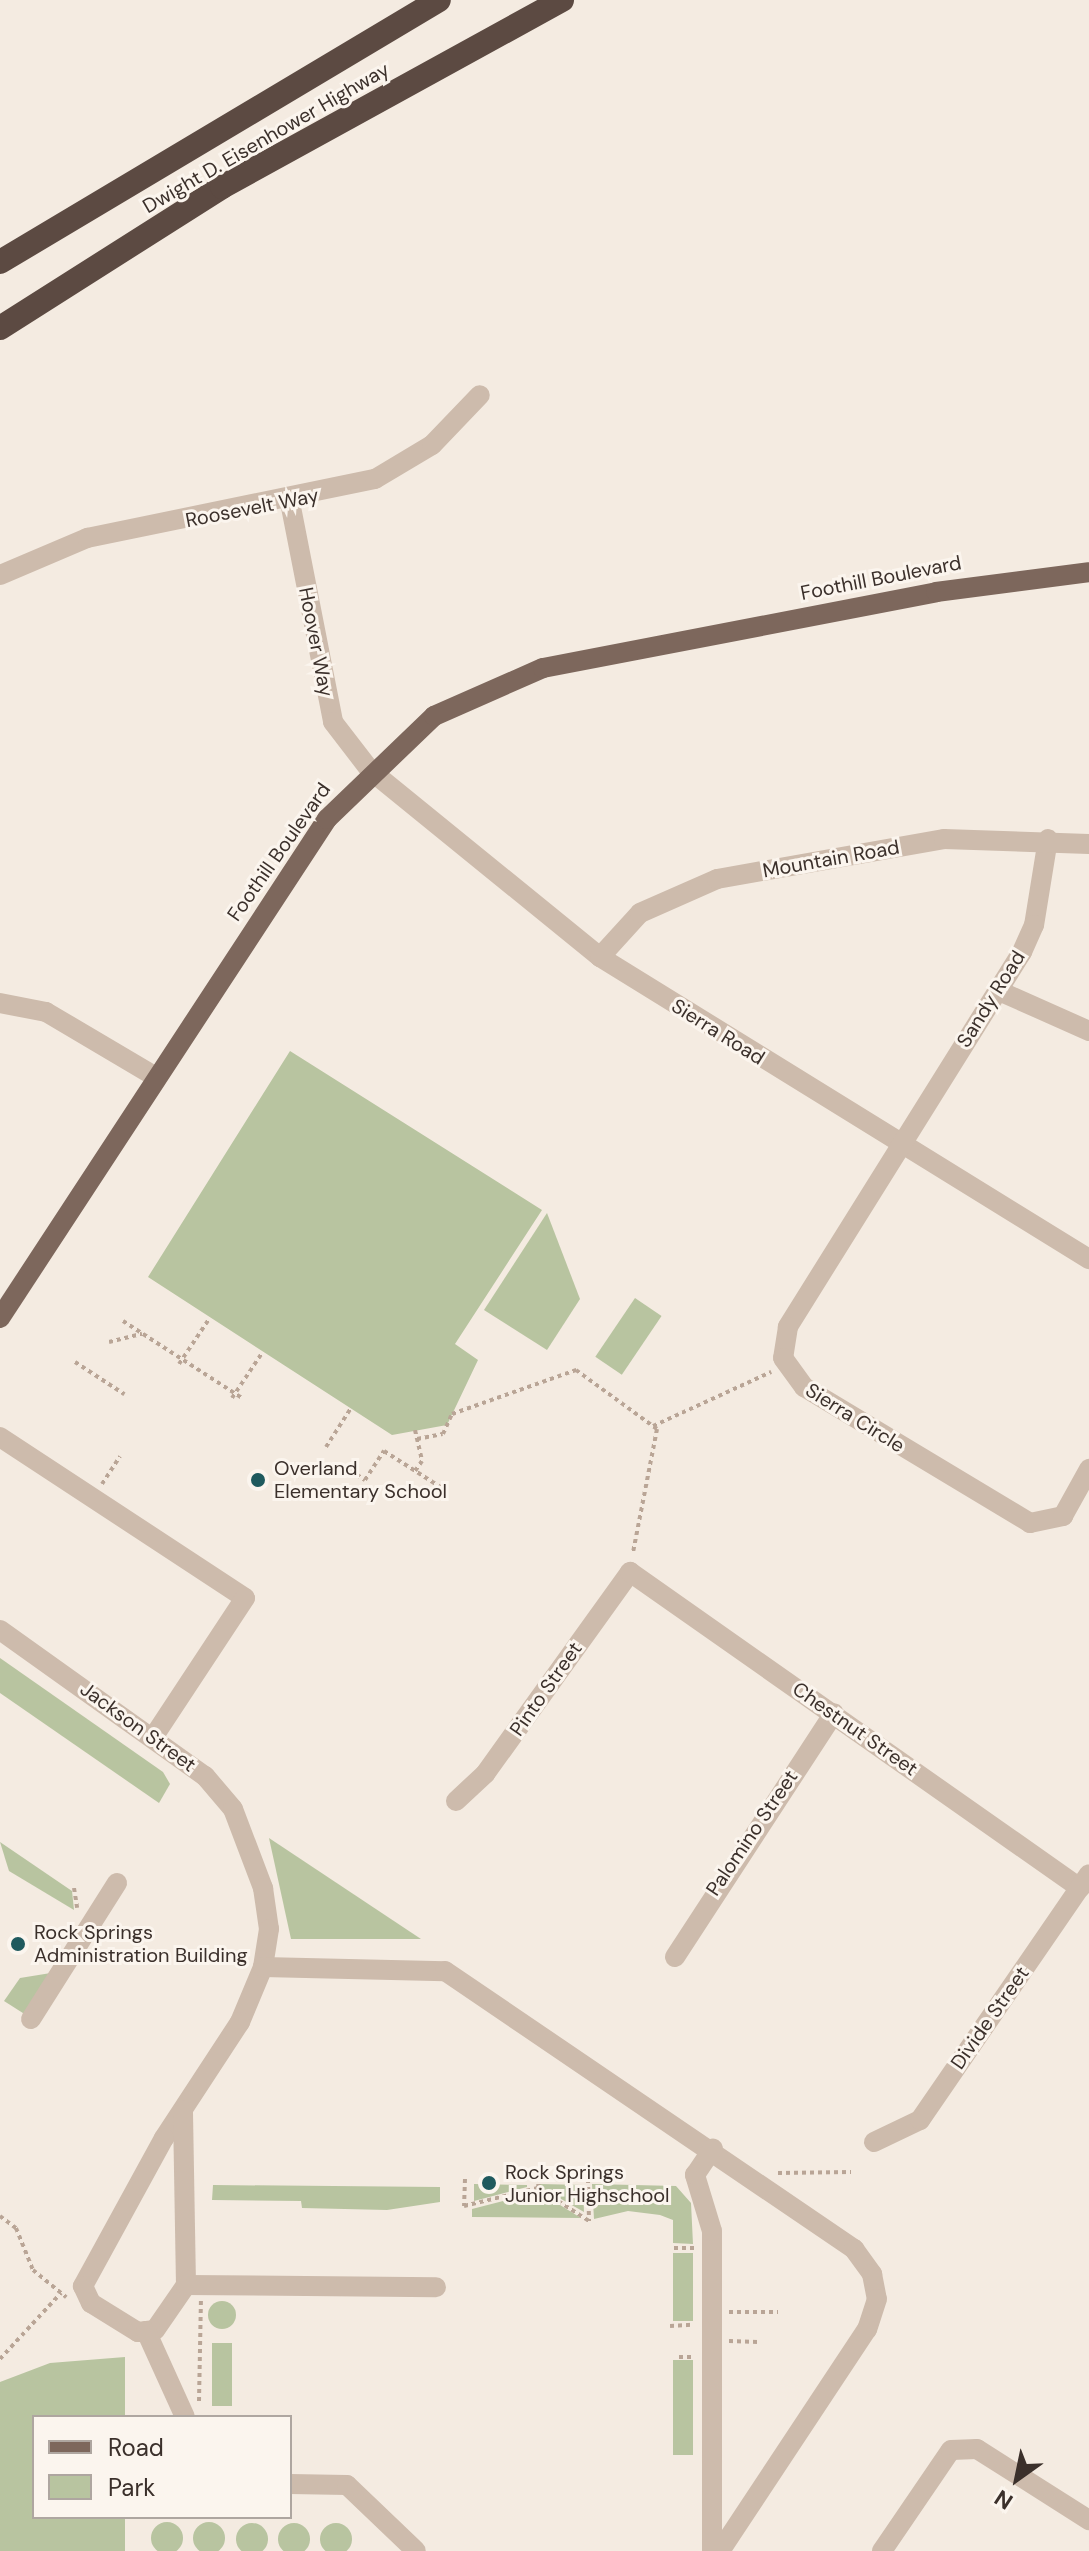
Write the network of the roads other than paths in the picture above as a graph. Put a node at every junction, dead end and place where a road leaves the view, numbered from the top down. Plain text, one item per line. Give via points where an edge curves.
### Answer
1 (439, 0) edge
2 (562, 0) edge
3 (0, 262) edge
4 (0, 328) edge
5 (480, 395) dead end
6 (290, 502) junction
7 (1089, 572) edge
8 (0, 575) edge
9 (370, 770) junction
10 (1048, 839) junction
11 (1089, 844) edge
12 (600, 957) junction
13 (997, 990) junction
14 (0, 1003) edge
15 (1089, 1031) edge
16 (156, 1077) junction
17 (900, 1147) junction
18 (1089, 1259) edge
19 (0, 1318) edge
20 (0, 1437) edge
21 (1089, 1469) edge
22 (630, 1572) joint
23 (0, 1630) edge
24 (834, 1713) junction
25 (154, 1736) junction
26 (456, 1801) dead end
27 (1084, 1881) edge
28 (117, 1883) dead end
29 (675, 1957) dead end
30 (263, 1967) junction
31 (31, 2019) dead end
32 (183, 2110) junction
33 (874, 2142) dead end
34 (713, 2148) junction
35 (436, 2287) dead end
36 (193, 2290) junction
37 (146, 2331) junction
38 (192, 2411) edge
39 (292, 2484) edge
40 (1089, 2520) edge
41 (416, 2551) edge
42 (712, 2551) edge
43 (720, 2551) edge
44 (882, 2551) edge

1 - 3 highway, Dwight D. Eisenhower Highway
2 - 4 highway, Dwight D. Eisenhower Highway via 222,187
5 - 6 street, Roosevelt Way via 408,462 341,491
6 - 8 street, Roosevelt Way via 87,538
6 - 9 street, Hoover Way via 324,691 347,746
7 - 9 main road, Foothill Boulevard via 1013,578 543,668 434,716
9 - 12 street, Sierra Road
9 - 16 main road, Foothill Boulevard via 327,819
10 - 11 street, Mountain Road
10 - 12 street, Mountain Road via 944,839 717,879 640,913
10 - 13 street, Sandy Road via 1034,925
12 - 17 street, Sierra Road
13 - 15 street
13 - 17 street, Sandy Road
14 - 16 street via 46,1012
16 - 19 main road, Foothill Boulevard
17 - 18 street, Sierra Road
17 - 21 street, Sierra Circle via 788,1327 786,1365 804,1387 1030,1523 1063,1516
20 - 25 street via 245,1598
22 - 24 street, Chestnut Street
22 - 26 street, Pinto Street via 485,1774
23 - 25 street, Jackson Street
24 - 27 street, Chestnut Street
24 - 29 street, Palomino Street
25 - 30 street, Jackson Street via 205,1776 252,1846 269,1929
27 - 33 street, Divide Street via 920,2120
28 - 31 street
30 - 32 street, Jackson Street via 240,2022
30 - 34 street via 445,1971
32 - 36 street
32 - 37 street, Jackson Street via 83,2286 91,2303
34 - 42 street via 695,2175 712,2231
34 - 43 street via 854,2249 872,2274 877,2299 867,2329
35 - 36 street
36 - 37 street via 155,2330
37 - 38 street
39 - 41 street via 347,2485
40 - 44 street via 977,2449 951,2450

